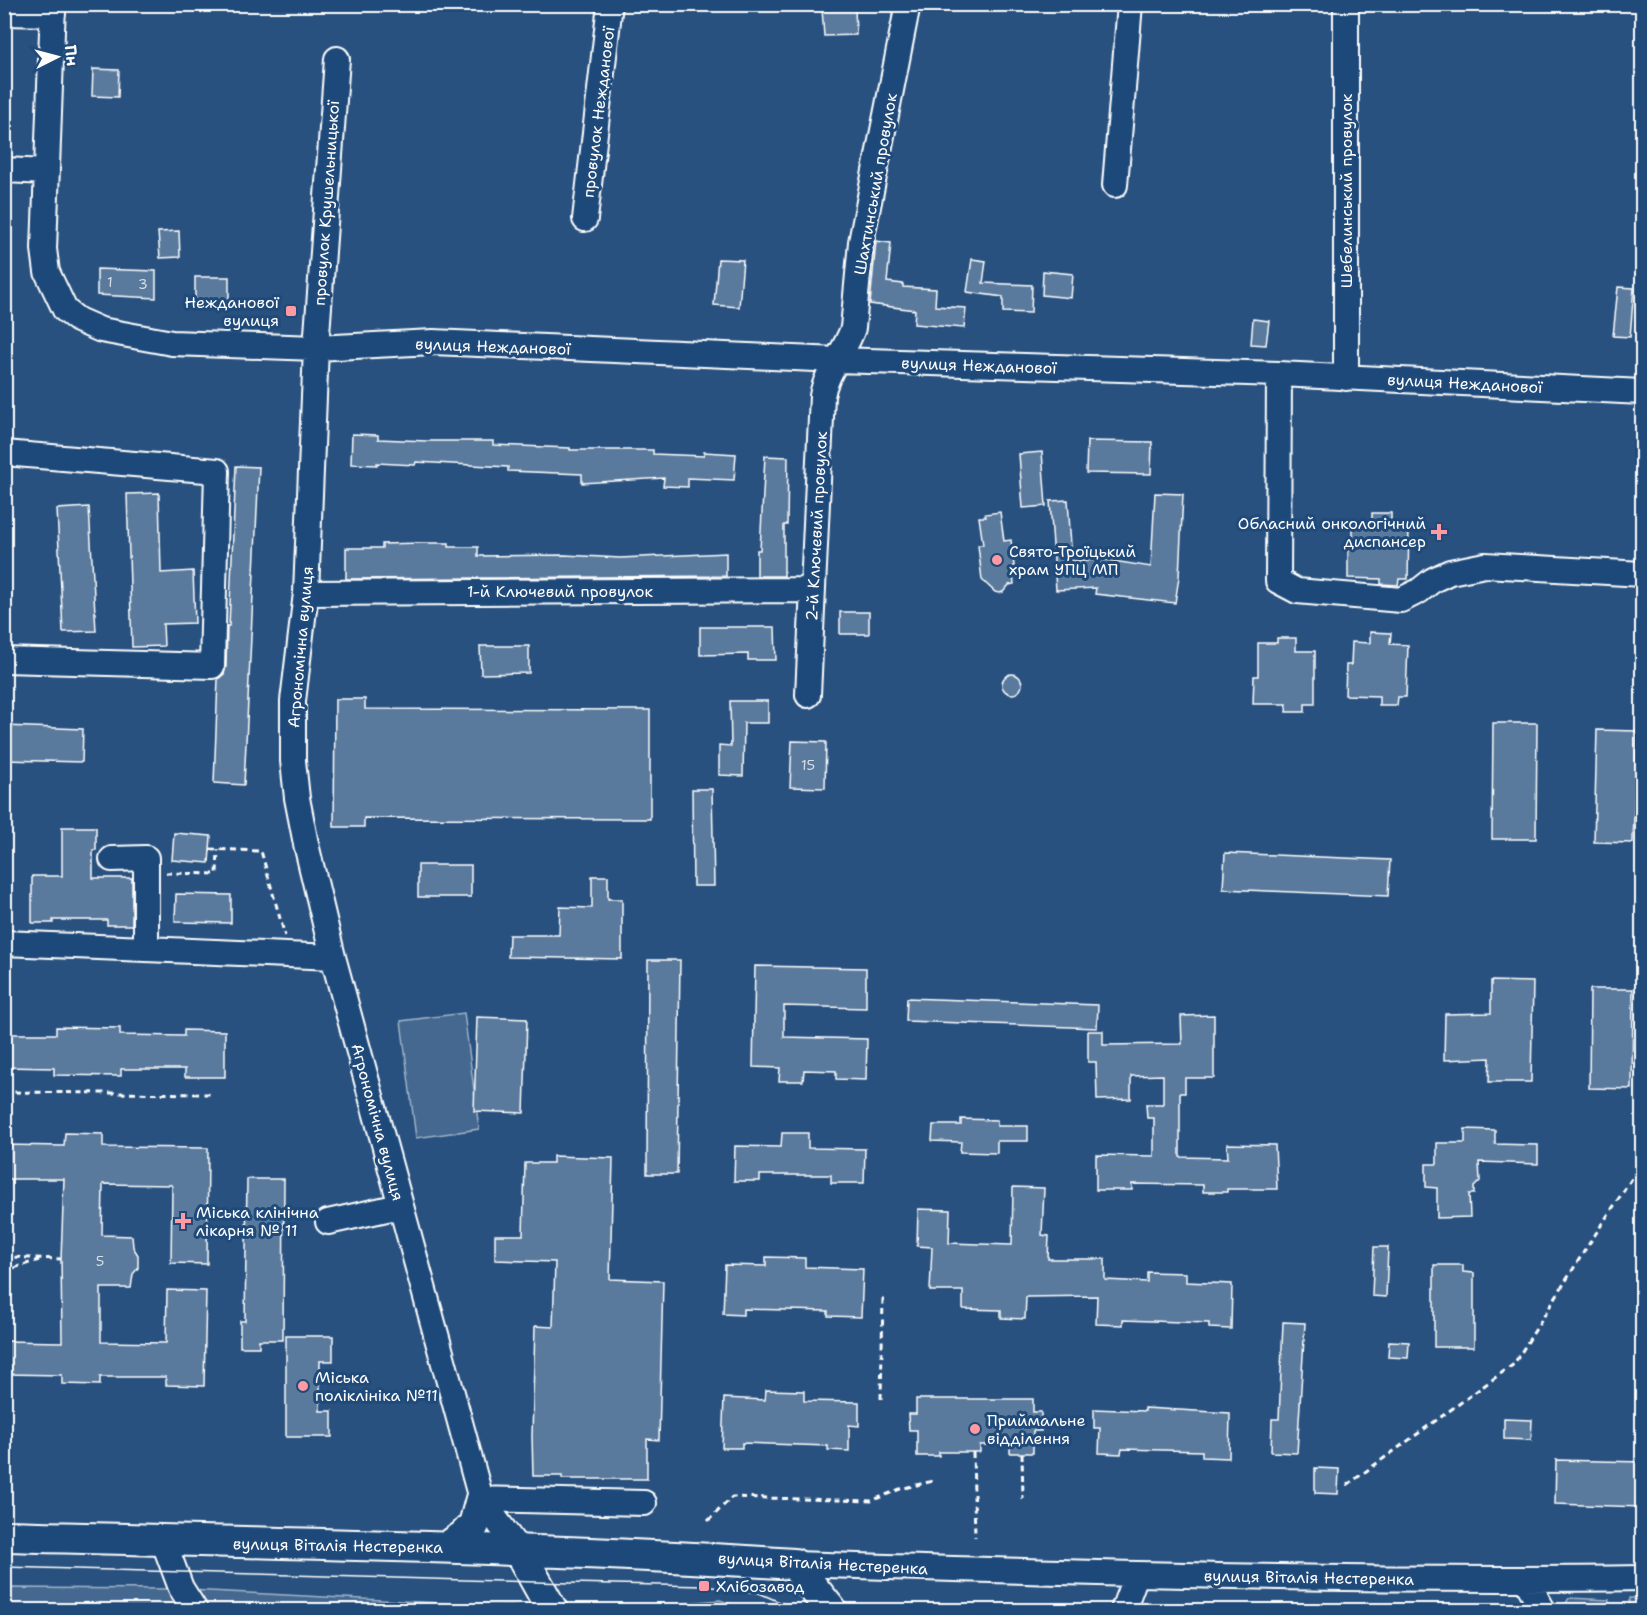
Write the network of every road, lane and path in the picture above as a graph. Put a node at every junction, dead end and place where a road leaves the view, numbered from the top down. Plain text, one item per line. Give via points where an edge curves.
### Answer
1 (610, 4) edge
2 (908, 4) edge
3 (1130, 4) edge
4 (1346, 4) edge
5 (53, 9) edge
6 (4, 13) edge
7 (337, 59) dead end
8 (4, 170) edge
9 (47, 171) junction
10 (1115, 185) dead end
11 (585, 219) dead end
12 (315, 348) junction
13 (837, 360) junction
14 (1279, 374) junction
15 (1346, 378) junction
16 (1642, 392) edge
17 (4, 453) edge
18 (1642, 574) edge
19 (813, 590) junction
20 (306, 593) junction
21 (4, 660) edge
22 (808, 695) dead end
23 (218, 849) dead end
24 (112, 859) dead end
25 (165, 873) dead end
26 (4, 942) edge
27 (147, 949) junction
28 (333, 957) junction
29 (4, 1092) edge
30 (211, 1094) dead end
31 (1642, 1163) edge
32 (400, 1206) junction
33 (328, 1222) dead end
34 (4, 1257) edge
35 (44, 1259) junction
36 (61, 1259) dead end
37 (4, 1271) edge
38 (883, 1298) dead end
39 (881, 1399) dead end
40 (973, 1452) dead end
41 (1022, 1453) dead end
42 (933, 1481) dead end
43 (1347, 1485) dead end
44 (481, 1499) junction
45 (1023, 1499) dead end
46 (644, 1503) dead end
47 (708, 1521) dead end
48 (4, 1536) edge
49 (975, 1537) dead end
50 (163, 1540) junction
51 (447, 1548) junction
52 (518, 1549) junction
53 (794, 1564) junction
54 (1136, 1575) junction
55 (1642, 1578) edge
56 (1526, 1580) junction
57 (73, 1611) edge
58 (95, 1611) edge
59 (195, 1611) edge
60 (552, 1611) edge
61 (831, 1611) edge
62 (1123, 1611) edge
63 (1543, 1611) edge

1 - 11 street, провулок Нежданової
2 - 13 street, Шахтинський провулок via 861,242 853,328
3 - 10 street
4 - 15 street, Шебелинський провулок
5 - 6 street
5 - 9 street
7 - 12 street, провулок Крушельницької
8 - 9 street
9 - 12 street via 47,272 65,310 78,320 100,330 172,343
12 - 13 street, вулиця Нежданової via 433,342
12 - 20 street, Агрономічна вулиця
13 - 14 street, вулиця Нежданової
13 - 19 street, 2-й Ключевий провулок via 822,396
14 - 15 street, вулиця Нежданової
14 - 18 street via 1278,581 1287,587 1401,600 1450,572 1485,565
15 - 16 street, вулиця Нежданової
17 - 21 street via 217,471 212,666
19 - 20 street, 1-й Ключевий провулок
19 - 22 street, 2-й Ключевий провулок
20 - 28 street, Агрономічна вулиця via 293,701 293,761 306,844
23 - 25 path via 217,874
24 - 27 street via 146,858
26 - 27 street
27 - 28 street
28 - 32 street, Агрономічна вулиця
29 - 30 path
31 - 43 path via 1514,1364
32 - 33 street
32 - 44 street, Агрономічна вулиця
34 - 35 path
35 - 36 path
35 - 37 path
38 - 39 path
40 - 49 path
41 - 45 path
42 - 47 path via 871,1501 732,1497
44 - 46 street
44 - 51 main road via 474,1525
44 - 52 street, Агрономічна вулиця
48 - 50 main road, вулиця Віталія Нестеренка
50 - 51 main road, вулиця Віталія Нестеренка
50 - 59 street via 181,1588
51 - 52 main road, вулиця Віталія Нестеренка
52 - 53 main road, вулиця Віталія Нестеренка
52 - 60 main road
53 - 54 street, вулиця Віталія Нестеренка
53 - 61 main road
54 - 56 street, вулиця Віталія Нестеренка
54 - 62 street
55 - 56 street, вулиця Віталія Нестеренка
56 - 63 street
57 - 58 path via 91,1603

